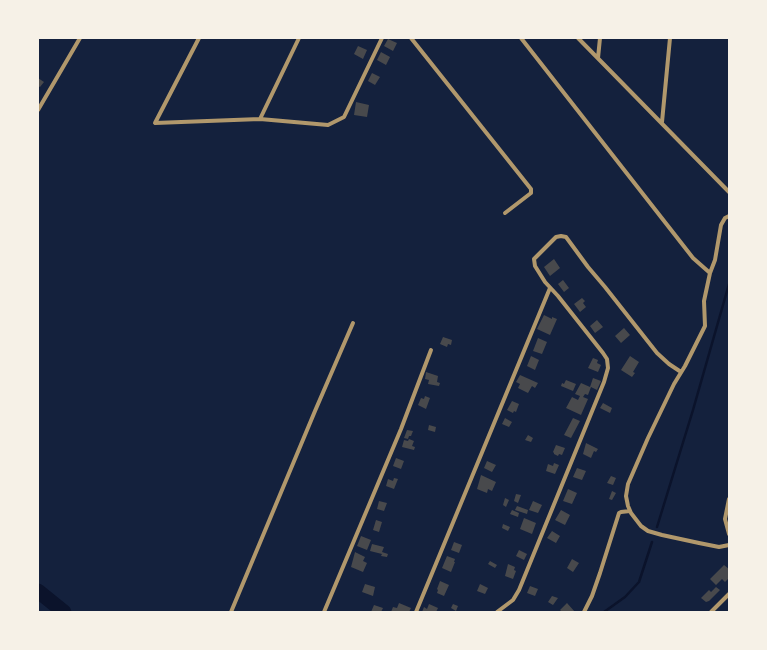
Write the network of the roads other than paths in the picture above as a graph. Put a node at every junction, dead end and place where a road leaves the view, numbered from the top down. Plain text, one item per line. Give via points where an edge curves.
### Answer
1 (80, 38) edge
2 (199, 38) edge
3 (299, 38) edge
4 (382, 38) edge
5 (411, 38) edge
6 (521, 38) edge
7 (578, 38) edge
8 (600, 38) edge
9 (670, 38) edge
10 (598, 58) junction
11 (38, 110) edge
12 (260, 119) junction
13 (662, 122) junction
14 (729, 192) edge
15 (505, 213) dead end
16 (729, 216) edge
17 (710, 273) junction
18 (550, 288) junction
19 (353, 323) dead end
20 (431, 350) dead end
21 (681, 372) junction
22 (729, 498) edge
23 (630, 511) junction
24 (729, 534) edge
25 (729, 545) edge
26 (729, 594) edge
27 (231, 612) edge
28 (324, 612) edge
29 (416, 612) edge
30 (497, 612) edge
31 (584, 612) edge
32 (711, 612) edge

1 - 11 street
2 - 12 street via 155,122
3 - 12 street
4 - 12 street via 344,117 328,125
5 - 15 street via 531,189 530,193
6 - 17 street via 693,258
7 - 10 street
8 - 10 street
9 - 13 street
10 - 13 street
13 - 14 street
16 - 17 street via 721,225
17 - 21 street via 704,301 704,326
18 - 21 street via 537,271 534,258 558,236 564,236 657,353
18 - 29 street
18 - 30 street via 603,353 608,368 519,590 513,600
19 - 27 street
20 - 28 street via 401,429
21 - 23 street via 628,484 626,500
22 - 24 street via 725,519
23 - 25 street via 641,526 654,533 719,547
23 - 31 street via 619,513 597,583
26 - 32 street

